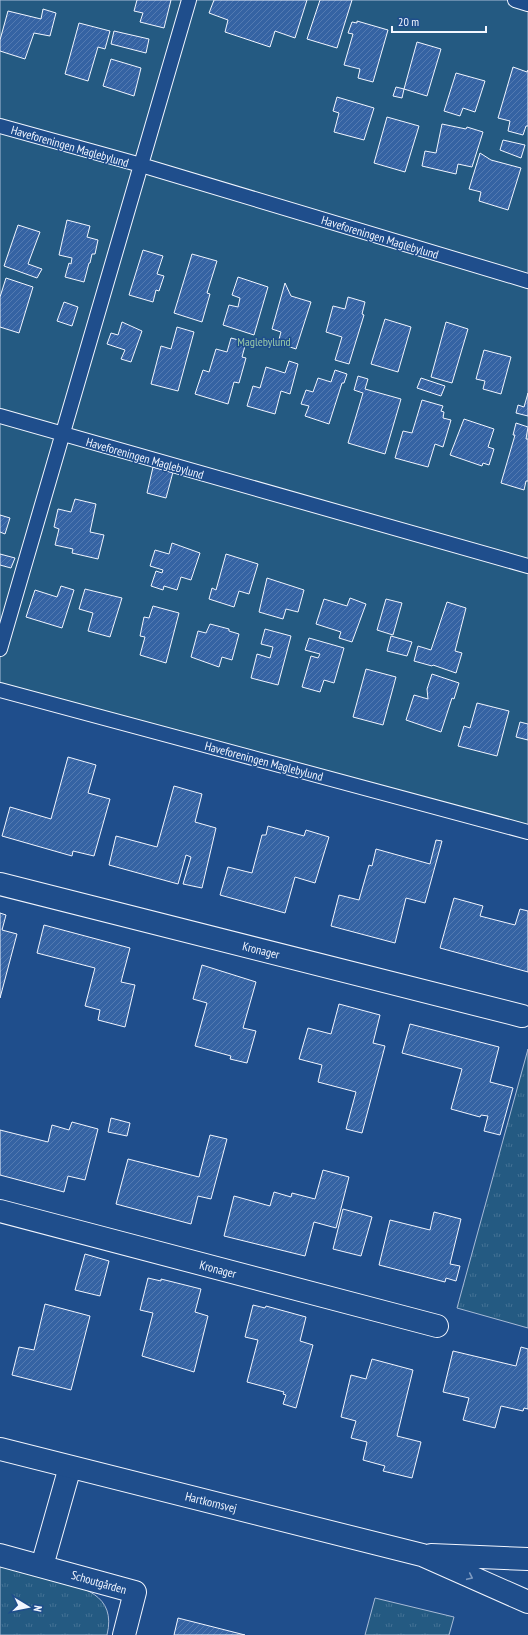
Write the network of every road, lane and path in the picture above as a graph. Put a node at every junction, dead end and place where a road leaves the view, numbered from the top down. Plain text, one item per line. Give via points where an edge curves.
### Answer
1 (189, 0) edge
2 (515, 0) edge
3 (528, 4) edge
4 (0, 126) edge
5 (141, 165) junction
6 (528, 281) edge
7 (0, 416) edge
8 (63, 434) junction
9 (528, 566) edge
10 (0, 649) edge
11 (0, 690) edge
12 (528, 832) edge
13 (0, 884) edge
14 (522, 1016) dead end
15 (0, 1211) edge
16 (437, 1326) dead end
17 (0, 1449) edge
18 (70, 1467) junction
19 (0, 1555) edge
20 (422, 1555) junction
21 (528, 1559) edge
22 (42, 1566) junction
23 (528, 1602) edge
24 (124, 1635) edge

1 - 5 lane, Haveforeningen Maglebylund
2 - 3 lane
4 - 5 lane, Haveforeningen Maglebylund
5 - 6 lane, Haveforeningen Maglebylund
5 - 8 lane, Haveforeningen Maglebylund
7 - 8 lane, Haveforeningen Maglebylund
8 - 9 lane, Haveforeningen Maglebylund
8 - 10 lane, Haveforeningen Maglebylund
11 - 12 lane, Haveforeningen Maglebylund
13 - 14 street, Kronager
15 - 16 street, Kronager
17 - 18 street, Hartkornsvej
18 - 20 street, Hartkornsvej
18 - 22 street
19 - 22 street, Schoutgården
20 - 21 street, Hartkornsvej
20 -> 23 street, Hartkornsvej
22 - 24 street, Schoutgården via 135,1592

